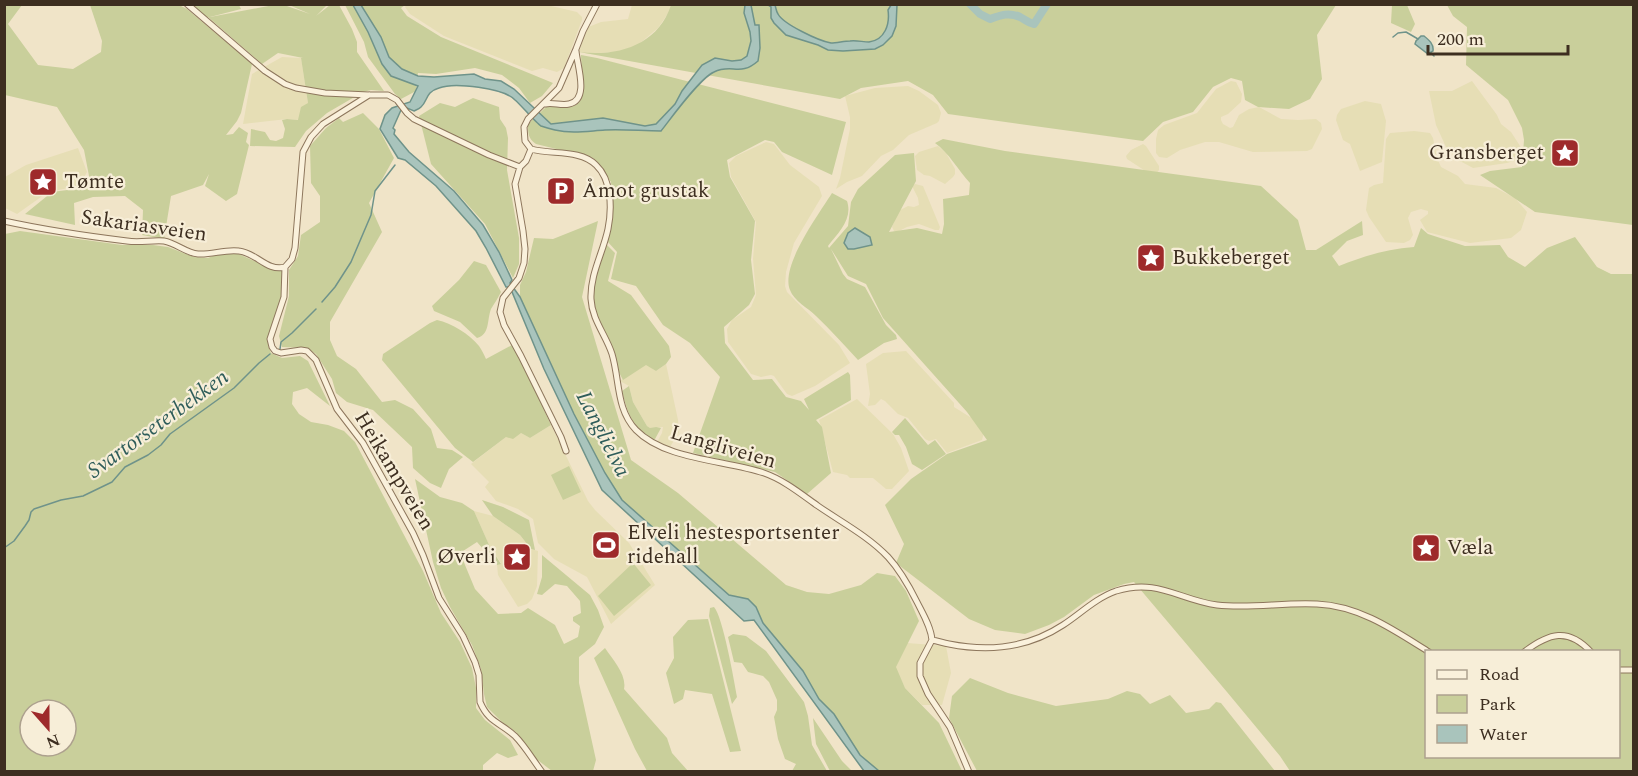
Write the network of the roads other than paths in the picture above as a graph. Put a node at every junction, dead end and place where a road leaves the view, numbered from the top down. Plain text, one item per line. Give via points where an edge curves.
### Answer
1 (187, 4) edge
2 (597, 4) edge
3 (576, 49) junction
4 (369, 96) junction
5 (543, 104) junction
6 (531, 149) junction
7 (520, 167) junction
8 (4, 221) edge
9 (285, 267) junction
10 (566, 451) dead end
11 (932, 640) junction
12 (1427, 650) edge
13 (1526, 650) edge
14 (1590, 650) edge
15 (542, 771) edge
16 (969, 771) edge

1 - 4 street via 285,84 317,92
2 - 3 street
3 - 5 street via 559,88
3 - 5 street via 579,97 570,104
4 - 7 street via 395,98 419,121
4 - 9 street via 324,124 303,152 295,252
5 - 6 street via 524,127 525,141
6 - 7 street
6 - 11 street, Langliveien via 583,157 605,177 608,230 592,280 591,301 612,354 619,398 634,428 649,441 668,449 777,478 867,539 902,576 921,609
7 - 10 street via 515,190 525,258 501,307 504,325
8 - 9 street, Sakariasveien via 127,241 165,242 195,254 239,251 268,266
9 - 15 street, Heikampveien via 284,297 270,339 272,347 281,353 304,350 316,360 339,413 366,449 413,533 439,598 469,648 478,671 482,706 492,720 515,736
11 - 12 street via 975,648 1013,646 1050,633 1100,598 1146,586 1215,605 1338,607 1374,619
11 - 16 street via 920,663 920,676 950,727
13 - 14 street via 1560,635 1576,638

